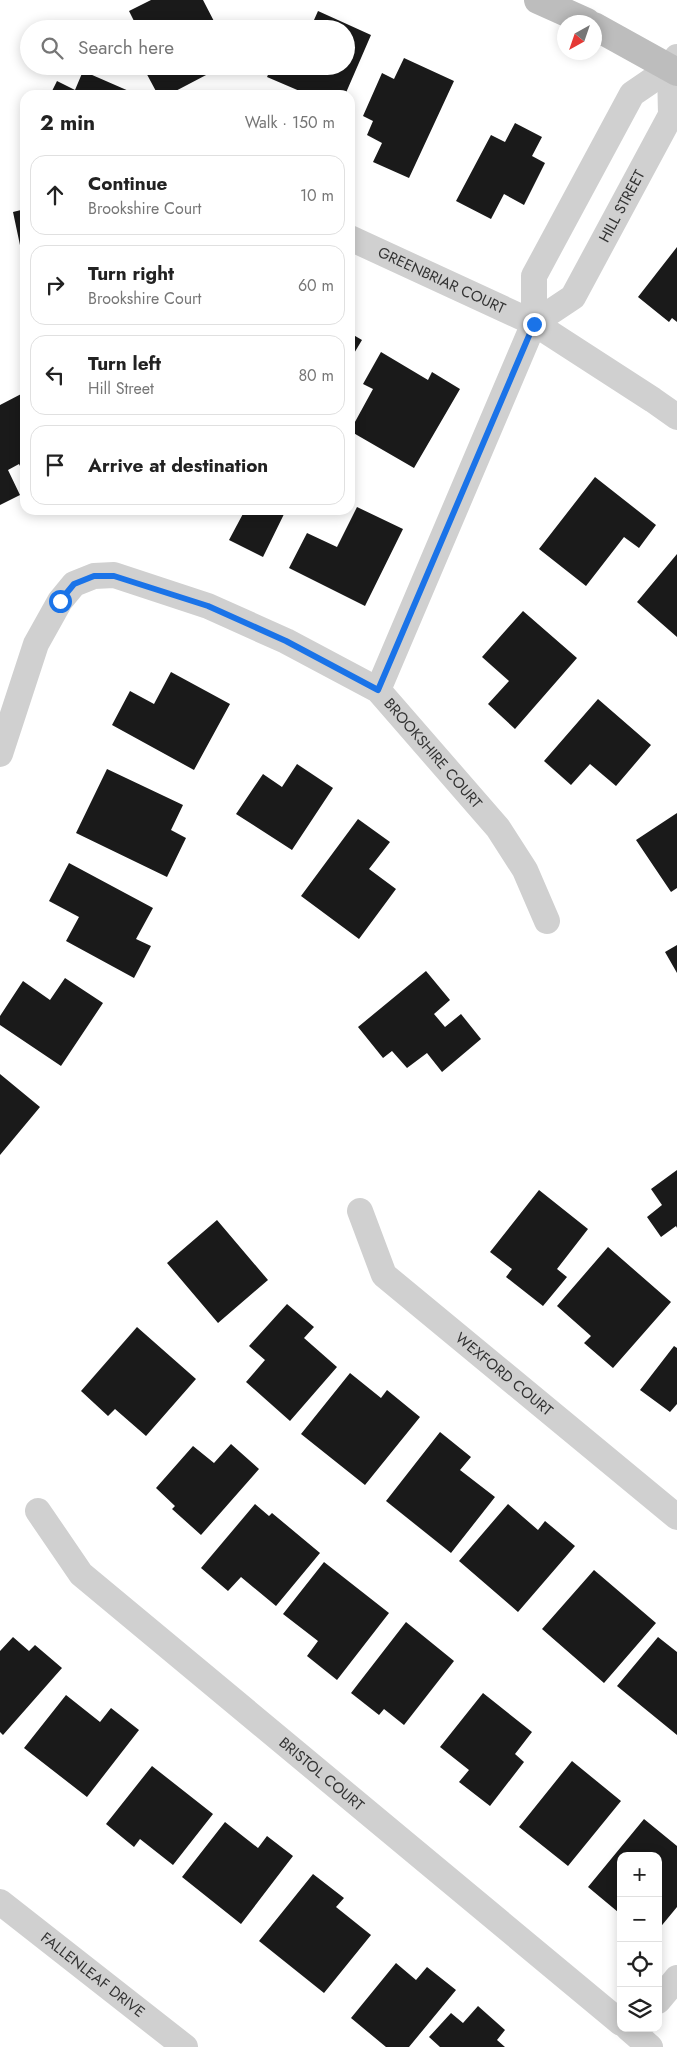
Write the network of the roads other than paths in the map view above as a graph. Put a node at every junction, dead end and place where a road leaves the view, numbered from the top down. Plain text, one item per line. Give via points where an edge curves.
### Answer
1 (538, 0) edge
2 (571, 15) edge
3 (602, 30) edge
4 (675, 66) edge
5 (355, 240) edge
6 (534, 324) junction
7 (677, 417) edge
8 (378, 690) junction
9 (0, 754) edge
10 (547, 921) dead end
11 (360, 1211) dead end
12 (38, 1512) dead end
13 (677, 1517) edge
14 (0, 1902) edge
15 (677, 1978) edge
16 (662, 1996) edge
17 (632, 2034) edge
18 (184, 2047) edge

1 - 2 main road
3 - 4 main road
4 - 6 street, HILL STREET via 671,114 573,297
4 - 6 street via 632,94 534,276
5 - 6 street, GREENBRIAR COURT
6 - 7 street, GREENBRIAR COURT
6 - 8 street
8 - 9 street, BROOKSHIRE COURT via 286,641 208,606 114,576 94,576 74,584 60,601 36,644
8 - 10 street, BROOKSHIRE COURT via 498,828 524,870
11 - 13 street, WEXFORD COURT via 384,1275
12 - 17 street, BRISTOL COURT via 81,1574
14 - 18 street, FALLENLEAF DRIVE
15 - 16 street

